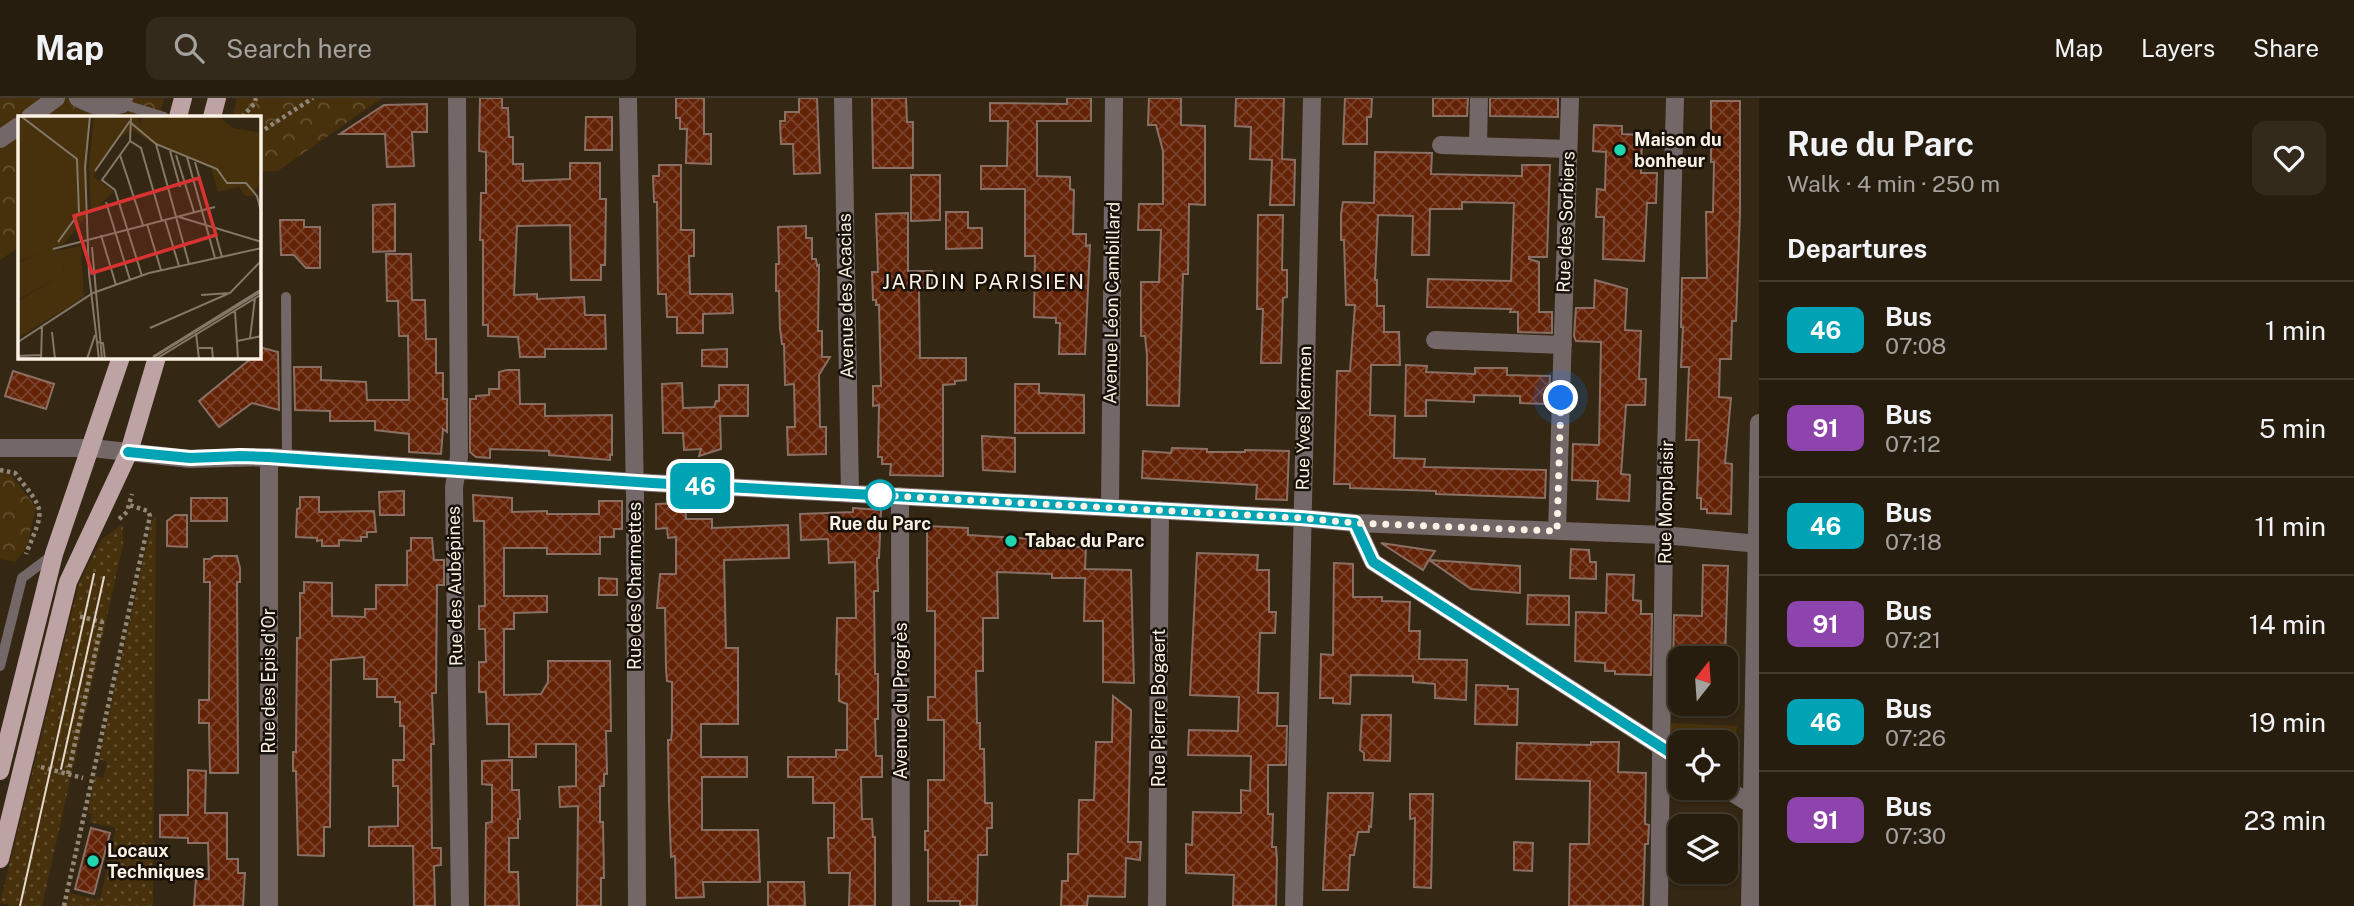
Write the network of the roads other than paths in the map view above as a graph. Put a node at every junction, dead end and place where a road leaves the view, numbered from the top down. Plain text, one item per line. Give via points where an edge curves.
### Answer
1 (55, 98) edge
2 (78, 98) edge
3 (183, 98) edge
4 (216, 98) edge
5 (457, 98) edge
6 (628, 98) edge
7 (843, 98) edge
8 (1114, 98) edge
9 (1312, 98) edge
10 (1479, 98) edge
11 (1570, 98) edge
12 (1675, 98) edge
13 (123, 101) edge
14 (31, 116) edge
15 (161, 116) edge
16 (178, 116) edge
17 (212, 116) edge
18 (18, 127) edge
19 (0, 139) edge
20 (1441, 145) dead end
21 (1478, 146) junction
22 (1568, 149) junction
23 (286, 297) dead end
24 (1435, 340) dead end
25 (1563, 345) junction
26 (119, 359) edge
27 (157, 359) edge
28 (1759, 423) edge
29 (0, 448) edge
30 (92, 448) junction
31 (128, 452) junction
32 (268, 457) junction
33 (287, 458) junction
34 (457, 470) junction
35 (635, 482) junction
36 (850, 494) junction
37 (900, 496) junction
38 (1110, 507) junction
39 (1160, 510) junction
40 (1301, 518) junction
41 (1355, 523) junction
42 (1557, 531) junction
43 (1664, 535) junction
44 (1758, 544) edge
45 (54, 554) junction
46 (0, 666) edge
47 (1662, 747) junction
48 (1668, 751) edge
49 (0, 771) edge
50 (1738, 796) edge
51 (1756, 806) edge
52 (0, 859) edge
53 (269, 906) edge
54 (460, 906) edge
55 (637, 906) edge
56 (901, 906) edge
57 (1157, 906) edge
58 (1293, 906) edge
59 (1659, 906) edge
60 (1749, 906) edge

1 - 14 street
2 - 13 street via 109,108
3 - 16 main road
4 - 17 main road
5 - 34 street, Rue des Aubépines
6 - 35 street, Rue des Charmettes
7 - 36 street, Avenue des Acacias
8 - 38 street, Avenue Léon Cambillard
9 - 40 street, Rue Yves Kermen
10 - 21 street
11 - 22 street, Rue des Sorbiers
12 - 43 street, Rue Monplaisir
13 - 15 lane
18 - 19 street
20 - 21 street
21 - 22 street
22 - 25 street, Rue des Sorbiers
23 - 33 lane
24 - 25 street
25 - 42 street, Rue des Sorbiers
26 - 30 main road
27 - 31 main road
28 - 44 street
29 - 30 street
30 - 31 street
30 - 45 main road
31 - 32 street via 190,458
31 - 52 main road via 68,582
32 - 33 street
32 - 53 street, Rue des Epis d'Or
33 - 34 street
34 - 35 street
34 - 54 street, Rue des Aubépines
35 - 36 street
35 - 55 street, Rue des Charmettes
36 - 37 street
37 - 38 street
37 - 56 street, Avenue du Progrès
38 - 39 street
39 - 40 street
39 - 57 street, Rue Pierre Bogaert
40 - 41 street
40 - 58 street, Rue Yves Kermen
41 - 42 street
41 - 47 street via 1373,562
42 - 43 street
43 - 44 street
43 - 47 street, Rue Monplaisir
44 - 51 street
45 - 46 lane via 22,578
45 - 49 main road
47 - 48 street
47 - 59 street, Rue Monplaisir
50 - 51 street
51 - 60 street

